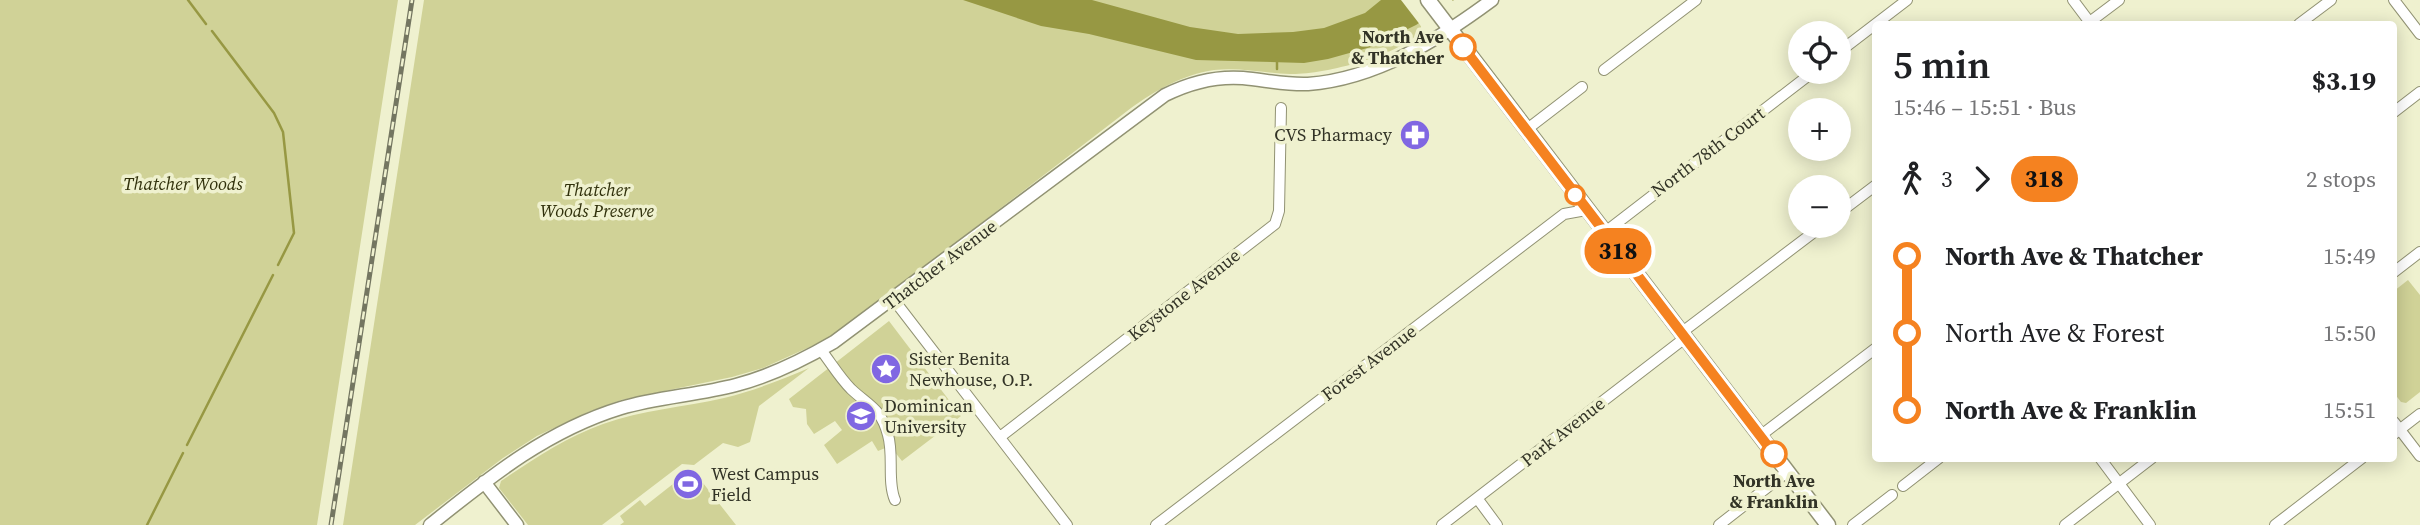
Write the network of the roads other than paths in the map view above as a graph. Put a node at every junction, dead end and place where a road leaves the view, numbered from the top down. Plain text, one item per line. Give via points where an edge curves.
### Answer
1 (1428, 0) edge
2 (1492, 0) edge
3 (1696, 0) edge
4 (1907, 0) edge
5 (2073, 0) edge
6 (2119, 0) edge
7 (2331, 0) edge
8 (2394, 0) edge
9 (1880, 21) edge
10 (2087, 21) edge
11 (2093, 21) edge
12 (2303, 21) edge
13 (1872, 27) edge
14 (1450, 29) junction
15 (2420, 34) edge
16 (1851, 43) edge
17 (1604, 70) dead end
18 (1797, 84) edge
19 (1582, 87) dead end
20 (2420, 92) edge
21 (1281, 107) dead end
22 (2397, 110) edge
23 (1526, 130) junction
24 (1872, 188) edge
25 (1851, 204) edge
26 (1586, 210) junction
27 (1604, 233) junction
28 (1807, 238) edge
29 (2420, 252) edge
30 (2397, 270) edge
31 (894, 300) junction
32 (1683, 336) junction
33 (821, 350) junction
34 (1872, 351) edge
35 (2420, 414) edge
36 (2397, 427) edge
37 (2397, 429) edge
38 (1760, 436) junction
39 (1000, 438) junction
40 (2420, 456) edge
41 (1934, 462) edge
42 (2103, 462) edge
43 (2146, 462) edge
44 (2357, 462) edge
45 (1787, 472) junction
46 (484, 482) junction
47 (2119, 484) junction
48 (1903, 486) dead end
49 (1892, 495) dead end
50 (1476, 498) junction
51 (895, 500) dead end
52 (430, 525) edge
53 (517, 525) edge
54 (1067, 525) edge
55 (1156, 525) edge
56 (1441, 525) edge
57 (1497, 525) edge
58 (1719, 525) edge
59 (1828, 525) edge
60 (1853, 525) edge
61 (2065, 525) edge
62 (2150, 525) edge
63 (2275, 525) edge

1 - 14 main road
2 - 14 street, Thatcher Avenue
3 - 17 street
4 - 9 street
5 - 10 street
6 - 11 street
7 - 12 street
8 - 15 street
13 - 16 street
14 - 23 main road
14 - 31 street, Thatcher Avenue via 1392,62 1336,80 1292,84 1230,78 1172,91
18 - 27 street, North 78th Court
19 - 23 street
20 - 22 street
21 - 39 street, Keystone Avenue via 1275,224
23 - 26 main road
24 - 25 street
26 - 27 main road
26 - 55 street, Forest Avenue via 1564,214
27 - 32 main road
28 - 32 street, Park Avenue
29 - 30 street
31 - 33 street, Thatcher Avenue
31 - 39 street
32 - 38 main road
32 - 50 street, Park Avenue
33 - 46 street, Thatcher Avenue via 754,380 645,402 576,425 530,449
33 - 51 street via 851,389 881,416 893,458
34 - 38 street
35 - 36 street
37 - 40 street
38 - 45 main road
39 - 54 street
41 - 48 street
42 - 47 street
43 - 47 street
44 - 63 street
45 - 58 street
45 - 59 main road
46 - 52 street, Thatcher Avenue
46 - 53 street
47 - 61 street
47 - 62 street
49 - 60 street
50 - 56 street, Park Avenue
50 - 57 street

